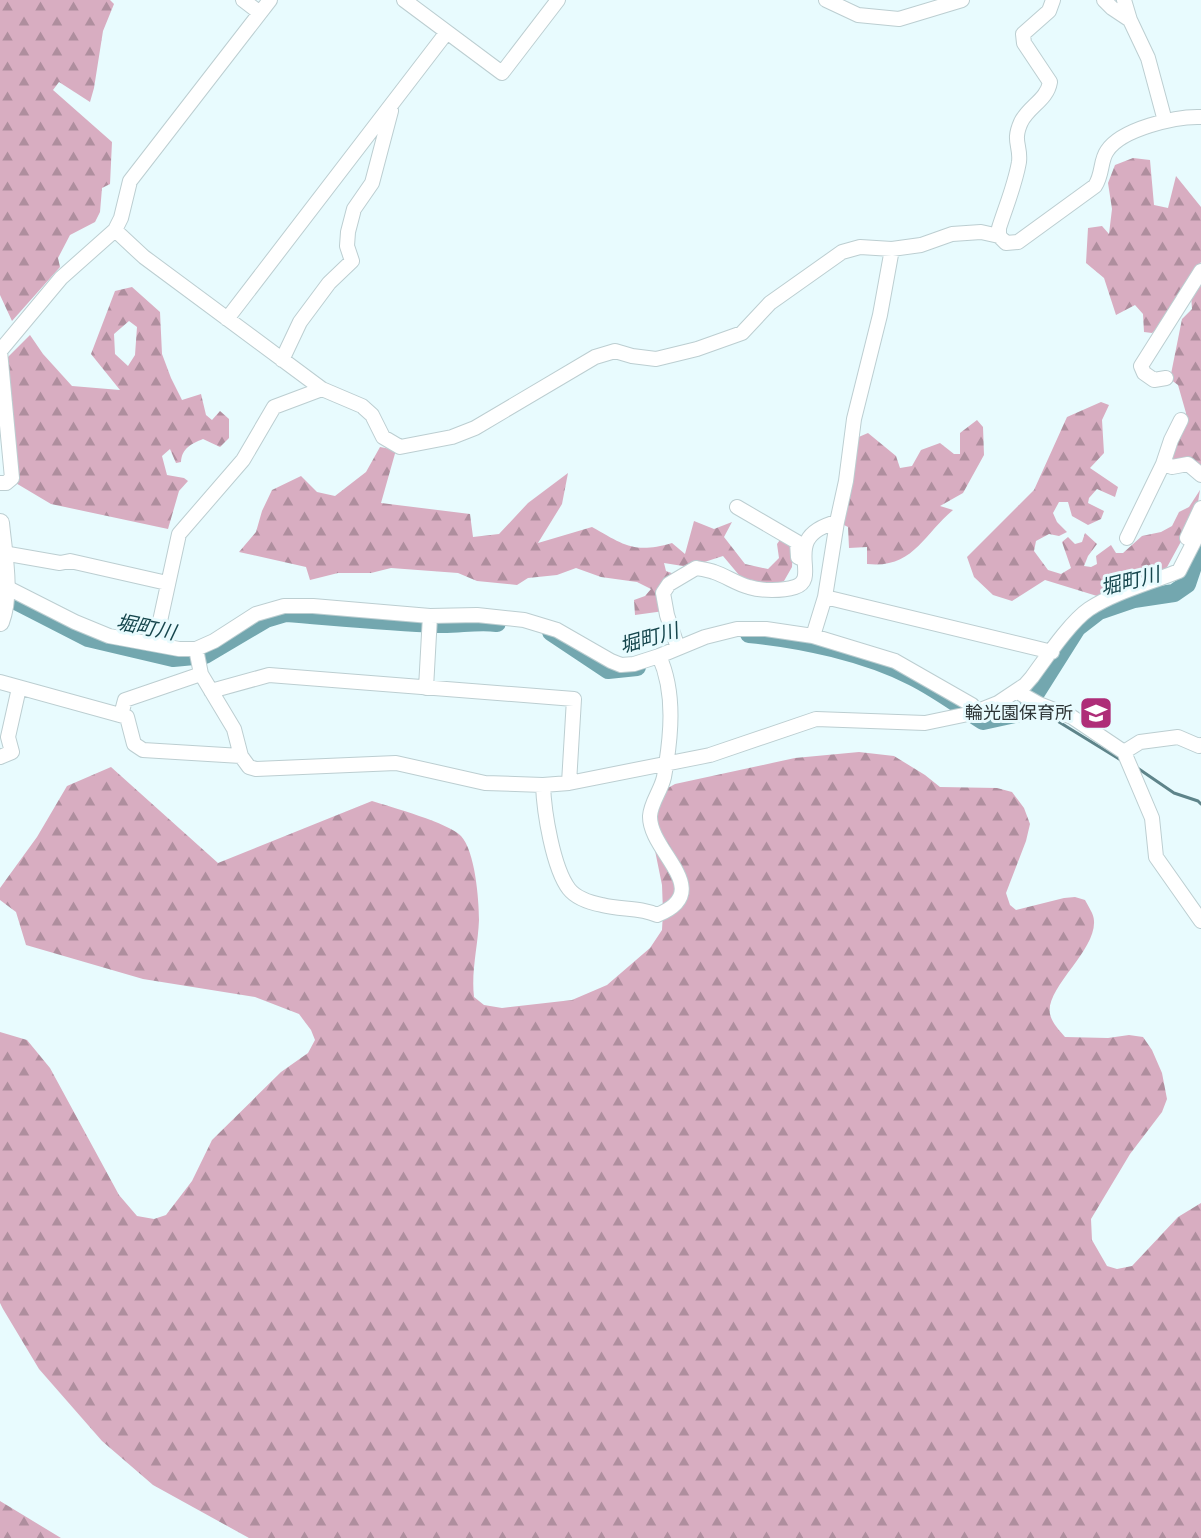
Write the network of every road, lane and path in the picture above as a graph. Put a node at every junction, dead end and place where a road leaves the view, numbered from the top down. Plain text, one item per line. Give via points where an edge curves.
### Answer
1 (243, 0) edge
2 (270, 0) edge
3 (404, 0) edge
4 (558, 0) edge
5 (826, 0) edge
6 (962, 0) edge
7 (1053, 0) edge
8 (1104, 0) edge
9 (1124, 0) edge
10 (260, 14) junction
11 (1130, 20) junction
12 (447, 32) junction
13 (388, 109) junction
14 (1201, 117) edge
15 (1165, 121) junction
16 (115, 230) junction
17 (999, 236) junction
18 (892, 249) junction
19 (1201, 271) edge
20 (227, 320) junction
21 (0, 351) edge
22 (282, 360) junction
23 (1166, 378) dead end
24 (322, 389) junction
25 (1181, 420) dead end
26 (1163, 464) junction
27 (1201, 475) edge
28 (0, 483) edge
29 (737, 507) dead end
30 (1201, 508) edge
31 (837, 522) junction
32 (0, 523) edge
33 (1201, 528) edge
34 (1127, 538) dead end
35 (3, 553) junction
36 (1187, 556) junction
37 (805, 561) junction
38 (167, 583) junction
39 (825, 597) junction
40 (3, 601) edge
41 (430, 616) junction
42 (813, 636) junction
43 (155, 644) junction
44 (678, 648) junction
45 (196, 649) junction
46 (1052, 652) junction
47 (662, 662) junction
48 (201, 671) junction
49 (0, 682) edge
50 (20, 688) junction
51 (426, 688) junction
52 (1020, 688) junction
53 (212, 691) junction
54 (973, 713) junction
55 (121, 715) junction
56 (1201, 745) edge
57 (1124, 752) junction
58 (241, 756) junction
59 (0, 757) edge
60 (665, 764) junction
61 (569, 783) junction
62 (543, 785) junction
63 (1201, 921) edge

1 - 10 street
2 - 10 street
3 - 12 street
4 - 12 street via 501,74
5 - 6 street via 858,15 899,19
7 - 17 street via 1048,11 1023,34 1024,43 1050,82 1049,91 1022,120 1015,138 1019,157 1016,178
8 - 11 street
9 - 11 street
10 - 16 street via 130,181
11 - 15 street via 1148,58
12 - 13 street
13 - 20 street
13 - 22 street via 391,111 372,183 354,209 348,232 352,261 329,283 300,322
14 - 15 street
15 - 17 street via 1115,143 1107,151 1095,186 1018,242 1006,243
16 - 20 street
16 - 21 street via 61,278
17 - 18 street via 981,232 952,234 921,245
18 - 24 street via 860,247 842,252 770,303 742,333 656,359 615,351 596,357 475,428 452,437 400,447 384,437 362,406
18 - 31 street via 854,419
19 - 23 street via 1141,366 1154,380
20 - 22 street
21 - 28 street via 12,478
22 - 24 street
24 - 38 street via 274,407 243,460 179,534
25 - 26 street
26 - 27 street via 1188,464
26 - 34 street
29 - 37 street via 796,542 798,557
30 - 36 street via 1181,551
31 - 37 street via 821,526 808,538
31 - 39 street
32 - 35 main road
33 - 36 street
35 - 38 street via 60,563 70,561
35 - 40 main road
36 - 46 street via 1179,572 1088,610
37 - 44 street via 806,575 796,586 749,587 696,568 669,584 663,593
38 - 43 street
39 - 42 street
39 - 46 street
40 - 43 street via 109,636
41 - 45 street via 284,606 256,614
41 - 47 street via 524,620 557,630 621,665
41 - 51 street
42 - 44 street via 737,628
42 - 54 street via 895,661 972,705
43 - 45 street
44 - 47 street
45 - 48 street
46 - 52 street
47 - 60 street via 671,709
48 - 53 street
48 - 55 street via 125,700
49 - 50 street
50 - 55 street
50 - 59 street via 8,736 12,752
51 - 53 street via 269,675
51 - 61 street via 574,699
52 - 54 street
52 - 57 street via 1039,705 1072,717
53 - 58 street via 234,729
54 - 60 street via 926,723 816,719 710,755
55 - 58 street via 127,717 134,744 143,750
56 - 57 street via 1178,737 1140,742
57 - 63 street via 1152,818 1156,857
58 - 62 street via 256,770 396,763 485,783
60 - 61 street
60 - 62 street via 650,817 653,832 679,876 682,892 678,903 657,915 646,909 601,905 570,890 548,826
61 - 62 street

